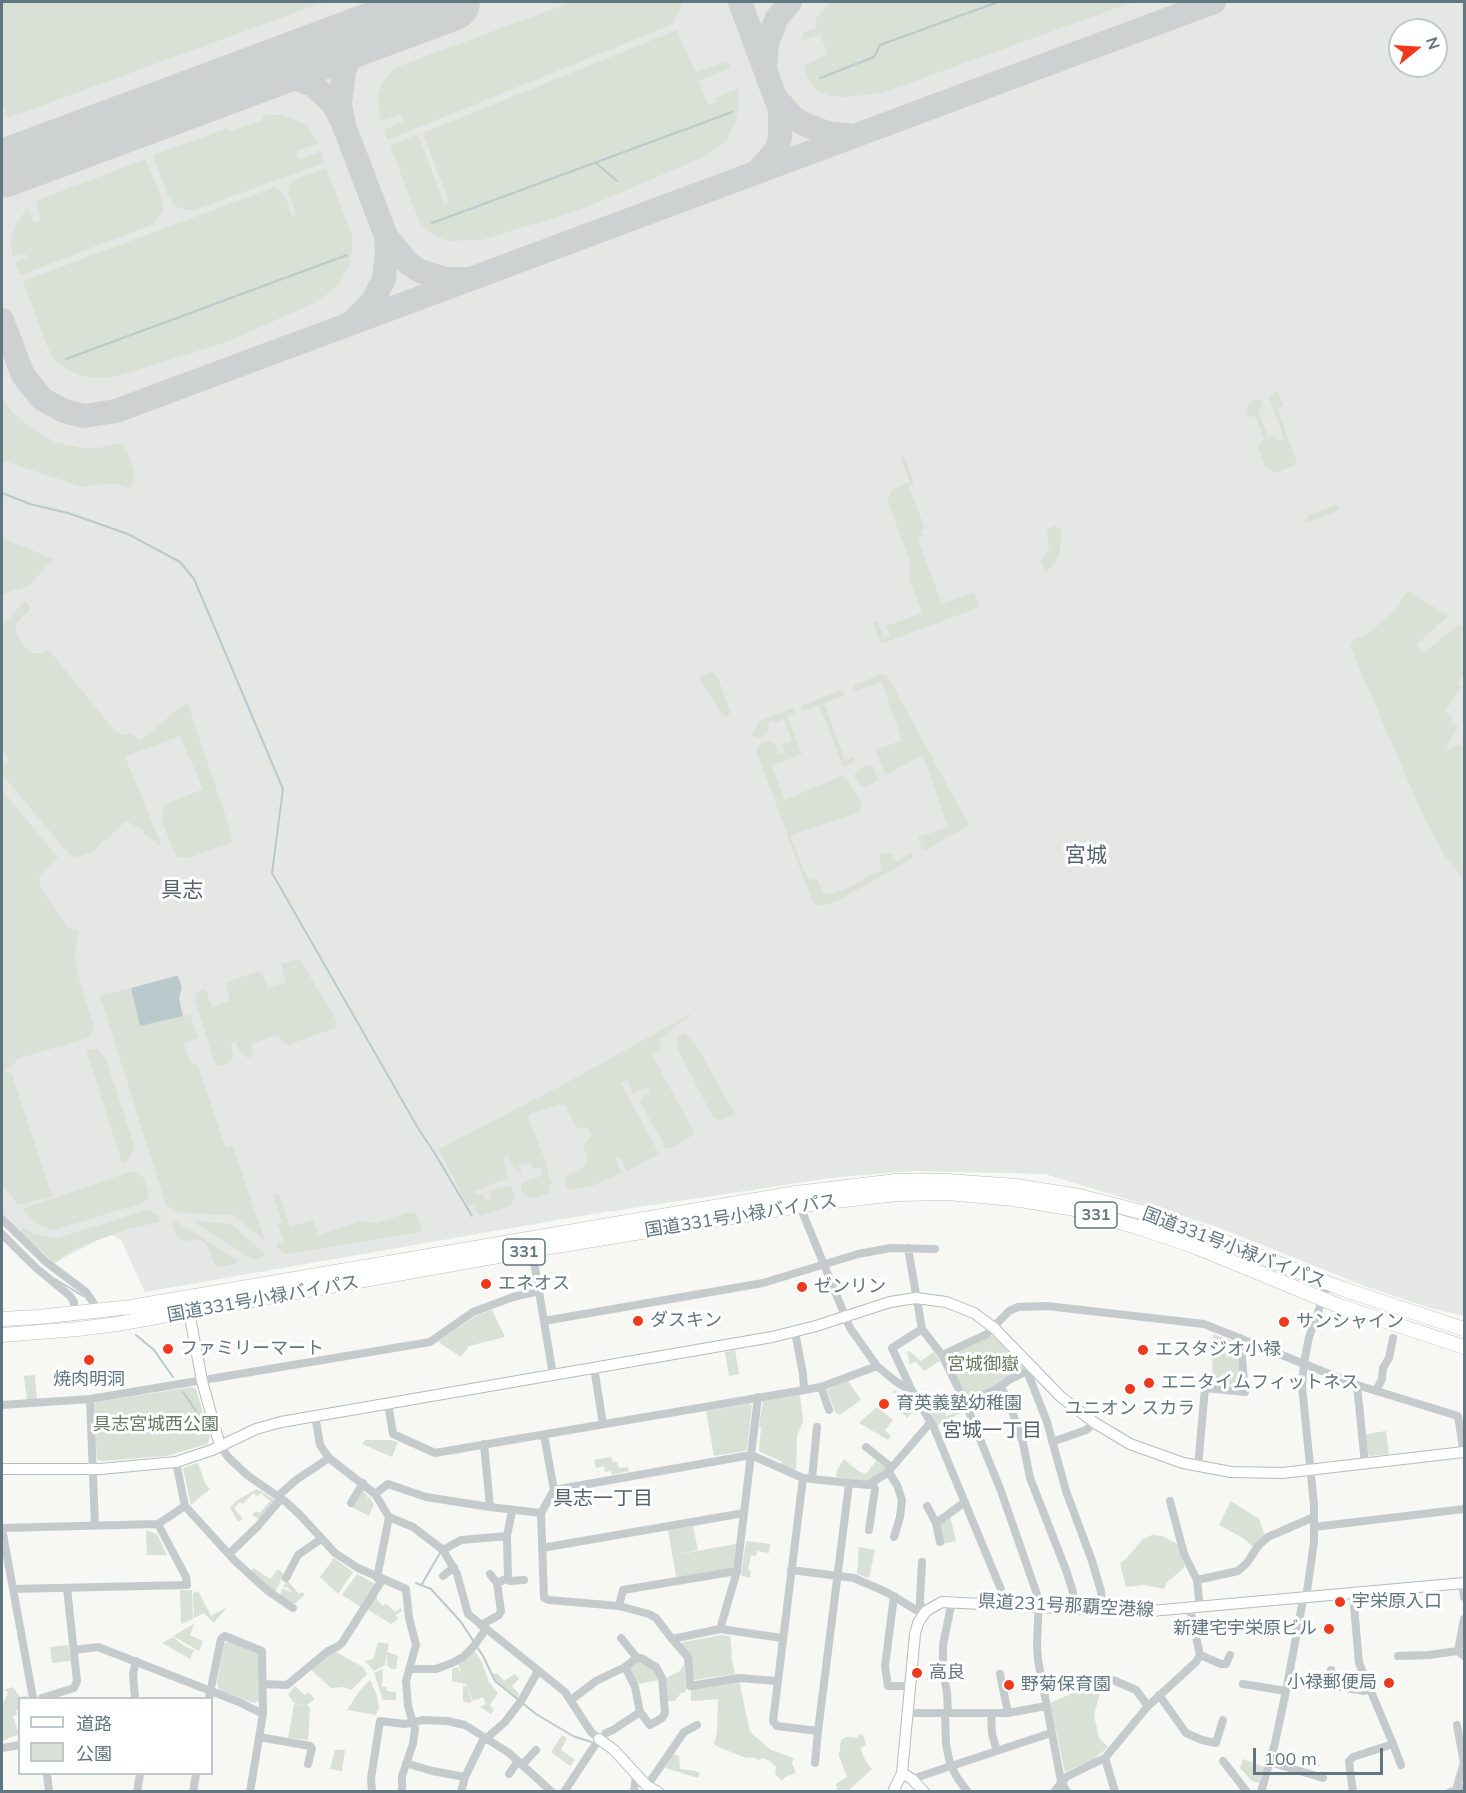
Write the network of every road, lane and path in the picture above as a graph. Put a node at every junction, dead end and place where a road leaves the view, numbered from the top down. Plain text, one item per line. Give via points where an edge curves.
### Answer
1 (797, 1200) junction
2 (2, 1219) edge
3 (2, 1234) edge
4 (908, 1248) junction
5 (935, 1249) dead end
6 (532, 1250) junction
7 (823, 1265) junction
8 (1328, 1284) junction
9 (539, 1291) junction
10 (916, 1298) junction
11 (1323, 1299) junction
12 (188, 1305) junction
13 (99, 1311) junction
14 (74, 1314) junction
15 (845, 1317) junction
16 (2, 1319) edge
17 (544, 1321) junction
18 (994, 1328) junction
19 (922, 1329) junction
20 (1464, 1329) edge
21 (795, 1332) junction
22 (2, 1335) edge
23 (1240, 1338) junction
24 (1393, 1338) dead end
25 (1464, 1347) edge
26 (942, 1355) junction
27 (1304, 1363) junction
28 (877, 1366) junction
29 (594, 1368) junction
30 (553, 1375) junction
31 (202, 1381) junction
32 (1357, 1385) junction
33 (1000, 1386) junction
34 (821, 1388) junction
35 (804, 1390) junction
36 (1376, 1391) junction
37 (913, 1392) junction
38 (758, 1397) junction
39 (90, 1399) junction
40 (965, 1402) junction
41 (388, 1403) junction
42 (2, 1405) edge
43 (829, 1410) dead end
44 (315, 1415) junction
45 (930, 1423) junction
46 (603, 1424) junction
47 (1095, 1424) junction
48 (817, 1427) dead end
49 (544, 1435) junction
50 (1052, 1442) junction
51 (484, 1444) junction
52 (220, 1446) junction
53 (866, 1447) dead end
54 (1464, 1453) edge
55 (751, 1455) junction
56 (329, 1458) junction
57 (176, 1462) junction
58 (1365, 1464) junction
59 (1198, 1467) junction
60 (2, 1469) edge
61 (93, 1469) junction
62 (889, 1469) junction
63 (1310, 1470) junction
64 (808, 1479) junction
65 (363, 1483) junction
66 (872, 1483) junction
67 (849, 1484) junction
68 (554, 1490) junction
69 (375, 1494) junction
70 (279, 1497) junction
71 (1170, 1501) dead end
72 (965, 1502) junction
73 (351, 1503) dead end
74 (185, 1506) junction
75 (927, 1506) dead end
76 (490, 1507) junction
77 (1464, 1509) edge
78 (512, 1511) junction
79 (541, 1513) junction
80 (744, 1513) junction
81 (389, 1517) junction
82 (1314, 1517) junction
83 (936, 1523) junction
84 (158, 1524) junction
85 (95, 1526) junction
86 (1314, 1527) junction
87 (2, 1529) edge
88 (869, 1530) dead end
89 (507, 1536) junction
90 (894, 1537) dead end
91 (321, 1539) junction
92 (940, 1542) dead end
93 (542, 1548) junction
94 (443, 1550) junction
95 (229, 1554) junction
96 (922, 1562) dead end
97 (454, 1567) junction
98 (791, 1570) junction
99 (737, 1571) junction
100 (490, 1574) dead end
101 (443, 1576) dead end
102 (838, 1576) junction
103 (286, 1578) dead end
104 (508, 1578) junction
105 (380, 1579) junction
106 (524, 1580) dead end
107 (1197, 1580) junction
108 (497, 1583) junction
109 (1463, 1583) edge
110 (68, 1588) junction
111 (13, 1589) junction
112 (1353, 1594) junction
113 (894, 1596) junction
114 (1464, 1597) edge
115 (1304, 1599) junction
116 (952, 1601) junction
117 (1007, 1604) junction
118 (619, 1606) junction
119 (1038, 1607) junction
120 (293, 1608) dead end
121 (1073, 1609) junction
122 (1195, 1609) junction
123 (1103, 1611) junction
124 (925, 1613) junction
125 (1464, 1619) edge
126 (484, 1627) junction
127 (720, 1629) junction
128 (621, 1638) dead end
129 (782, 1638) junction
130 (672, 1639) junction
131 (74, 1650) junction
132 (1461, 1654) edge
133 (1200, 1655) junction
134 (1230, 1655) dead end
135 (1398, 1656) dead end
136 (637, 1658) junction
137 (136, 1661) junction
138 (625, 1667) junction
139 (409, 1669) junction
140 (1332, 1670) dead end
141 (538, 1671) junction
142 (1000, 1674) dead end
143 (1113, 1680) dead end
144 (777, 1681) junction
145 (263, 1684) junction
146 (1243, 1684) dead end
147 (910, 1686) junction
148 (1370, 1688) junction
149 (1286, 1691) junction
150 (210, 1695) edge
151 (1159, 1695) junction
152 (33, 1697) edge
153 (45, 1697) edge
154 (135, 1697) edge
155 (571, 1700) junction
156 (1046, 1706) junction
157 (1148, 1706) junction
158 (640, 1712) junction
159 (908, 1713) junction
160 (946, 1713) junction
161 (991, 1713) junction
162 (1008, 1713) junction
163 (263, 1714) junction
164 (1223, 1720) dead end
165 (412, 1722) junction
166 (697, 1725) dead end
167 (1457, 1725) dead end
168 (818, 1731) junction
169 (1051, 1733) junction
170 (603, 1736) junction
171 (259, 1737) junction
172 (485, 1738) junction
173 (18, 1744) edge
174 (1394, 1744) junction
175 (2, 1748) edge
176 (536, 1750) dead end
177 (997, 1751) junction
178 (1105, 1758) junction
179 (1223, 1761) dead end
180 (815, 1762) dead end
181 (1270, 1762) junction
182 (406, 1763) junction
183 (520, 1763) junction
184 (308, 1764) dead end
185 (951, 1766) junction
186 (1401, 1766) dead end
187 (902, 1773) junction
188 (509, 1774) dead end
189 (47, 1775) edge
190 (140, 1775) edge
191 (196, 1775) edge
192 (636, 1775) junction
193 (465, 1777) junction
194 (1323, 1778) dead end
195 (912, 1779) junction
196 (1061, 1781) junction
197 (647, 1786) junction
198 (1457, 1790) edge
199 (49, 1791) edge
200 (137, 1791) edge
201 (193, 1791) edge
202 (250, 1791) edge
203 (372, 1791) edge
204 (402, 1791) edge
205 (461, 1791) edge
206 (552, 1791) edge
207 (564, 1791) edge
208 (634, 1791) edge
209 (658, 1791) edge
210 (893, 1791) edge
211 (924, 1791) edge
212 (968, 1791) edge
213 (1054, 1791) edge
214 (1067, 1791) edge
215 (1115, 1791) edge
216 (1247, 1791) edge
217 (1261, 1791) edge
218 (1353, 1791) edge

1 - 6 highway, 国道331号小禄バイパス / 331
1 - 7 street
1 - 8 highway, 国道331号小禄バイパス / 331 via 896,1181 1016,1186 1079,1196 1141,1212
1 - 11 highway, 国道331号小禄バイパス / 331 via 947,1193 1076,1209 1191,1245
1 - 12 highway, 国道331号小禄バイパス / 331
2 - 13 street via 46,1262 86,1292
3 - 14 street via 70,1296
4 - 5 street
4 - 7 street via 858,1254
4 - 10 street
6 - 9 street
6 - 12 highway, 国道331号小禄バイパス / 331
7 - 15 street
7 - 17 street via 763,1283
8 - 11 street
8 - 20 highway, 国道331号小禄バイパス / 331
9 - 17 street
9 - 31 street via 473,1312 430,1342
10 - 15 street
10 - 18 street via 961,1307
10 - 19 street
11 - 25 highway, 国道331号小禄バイパス / 331
11 - 27 street
12 - 13 highway, 国道331号小禄バイパス / 331
12 - 22 highway, 国道331号小禄バイパス / 331 via 78,1329
12 - 31 street
13 - 14 highway, 国道331号小禄バイパス / 331
14 - 16 highway, 国道331号小禄バイパス / 331
15 - 21 street
15 - 28 street
17 - 30 street
18 - 23 street via 1018,1307 1047,1306 1204,1324
18 - 26 street
18 - 47 street via 1061,1397
19 - 26 street
19 - 37 street via 892,1348
21 - 29 street
21 - 35 street
23 - 27 street
23 - 59 street via 1245,1392 1205,1388
24 - 36 street
26 - 40 street
27 - 32 street
27 - 63 street via 1303,1402
28 - 34 street
28 - 37 street
29 - 30 street
29 - 46 street
30 - 41 street
31 - 39 street
31 - 52 street
32 - 36 street
32 - 58 street
33 - 40 street
33 - 50 street via 1027,1371
33 - 121 street via 1009,1402 1030,1478 1066,1570 1073,1592
34 - 35 street
34 - 43 street
35 - 38 street
36 - 54 street via 1458,1416
37 - 45 street
38 - 46 street
38 - 55 street
39 - 42 street
39 - 61 street
40 - 119 street via 1001,1491 1039,1600
41 - 44 street
41 - 51 street via 393,1434 399,1438 435,1453
44 - 52 street via 262,1426
44 - 56 street via 320,1445
45 - 62 street
45 - 72 street
46 - 49 street
47 - 50 street
47 - 59 street via 1139,1447
48 - 64 street
49 - 51 street
49 - 68 street
50 - 123 street via 1092,1561
51 - 76 street
52 - 57 street
52 - 70 street via 247,1475
53 - 62 street
54 - 58 street
55 - 64 street
55 - 68 street
55 - 80 street
56 - 65 street
56 - 70 street
57 - 61 street
57 - 74 street
58 - 63 street
59 - 63 street via 1244,1473
60 - 61 street
61 - 85 street
62 - 66 street
62 - 90 street via 902,1500
63 - 82 street
64 - 67 street
64 - 98 street
65 - 69 street
65 - 73 street
66 - 67 street
66 - 88 street via 875,1489
67 - 102 street
68 - 79 street
69 - 76 street via 388,1484 426,1497
69 - 81 street
70 - 91 street
70 - 95 street via 258,1526
71 - 107 street via 1184,1554
72 - 83 street
72 - 117 street
74 - 84 street
74 - 95 street
75 - 83 street
76 - 78 street
77 - 86 street
78 - 79 street
78 - 89 street
79 - 93 street
80 - 93 street
80 - 99 street
81 - 94 street via 413,1527
81 - 105 street
82 - 86 street
82 - 107 street via 1268,1537 1238,1571
83 - 92 street
84 - 85 street
84 - 110 street via 187,1585
85 - 87 street
86 - 115 street
87 - 111 street
89 - 94 street via 461,1540
89 - 104 street
91 - 103 street via 298,1555
91 - 105 street via 335,1553
93 - 118 street via 544,1598
94 - 97 street
95 - 120 street via 240,1571 277,1602
96 - 124 street via 920,1605
97 - 101 street
97 - 126 street via 468,1614
98 - 102 street
98 - 129 street
99 - 118 street via 623,1590
99 - 127 street
100 - 108 street
102 - 113 street via 854,1578
102 - 168 street
104 - 106 street
104 - 108 street
105 - 139 street via 406,1589 416,1645
105 - 145 street via 342,1643 288,1685
107 - 122 street
108 - 126 street via 501,1611
109 - 112 street, 県道231号那覇空港線
109 - 114 street
110 - 111 street
110 - 131 street
111 - 152 street
112 - 115 street, 県道231号那覇空港線
112 - 148 street via 1359,1663
113 - 124 street
113 - 147 street via 885,1666 888,1686
115 - 122 street, 県道231号那覇空港線
115 - 149 street
116 - 117 street, 県道231号那覇空港線
116 - 124 street, 県道231号那覇空港線 via 942,1602
116 - 160 street via 943,1645
117 - 119 street, 県道231号那覇空港線
118 - 130 street via 656,1618
119 - 121 street, 県道231号那覇空港線
119 - 156 street via 1037,1652
121 - 123 street, 県道231号那覇空港線
122 - 123 street, 県道231号那覇空港線
122 - 133 street
124 - 147 street via 915,1634
125 - 132 street
126 - 139 street via 463,1657 436,1669
126 - 141 street
127 - 129 street
127 - 130 street
128 - 136 street
129 - 144 street
130 - 144 street via 688,1657 690,1686 738,1678
131 - 137 street via 99,1647
131 - 153 street via 74,1688
132 - 135 street
133 - 134 street via 1226,1664
133 - 151 street
136 - 138 street
136 - 158 street via 651,1664 661,1676 665,1713 650,1725
137 - 150 street
137 - 154 street
138 - 155 street via 596,1681
138 - 158 street via 635,1687
139 - 165 street via 406,1681
140 - 148 street via 1335,1686 1364,1691
141 - 155 street
141 - 172 street via 505,1722
142 - 162 street
143 - 157 street via 1136,1690
144 - 168 street via 773,1721 777,1726
145 - 150 street via 262,1652 225,1636 221,1639
145 - 163 street
146 - 149 street
147 - 159 street
148 - 174 street
149 - 181 street
150 - 163 street
151 - 157 street
151 - 164 street via 1186,1733 1194,1737 1216,1743
155 - 170 street via 580,1717
156 - 162 street
156 - 169 street
157 - 178 street
158 - 170 street
159 - 160 street
159 - 187 street
160 - 161 street
160 - 185 street
161 - 162 street
161 - 177 street
163 - 171 street
165 - 172 street via 447,1721 465,1725
165 - 182 street via 413,1744
165 - 203 street via 380,1721
166 - 197 street via 684,1732
167 - 198 street via 1464,1763
168 - 180 street
169 - 177 street
169 - 196 street
170 - 192 street
170 - 207 street
171 - 184 street via 310,1746
171 - 202 street
172 - 183 street
172 - 193 street
173 - 175 street
174 - 186 street
174 - 218 street via 1349,1761
176 - 183 street
177 - 185 street
178 - 196 street
178 - 215 street
179 - 216 street
181 - 194 street
181 - 217 street
182 - 193 street
182 - 204 street
183 - 188 street
183 - 206 street
185 - 195 street
185 - 212 street
187 - 195 street
187 - 210 street
189 - 199 street
190 - 200 street
191 - 201 street
192 - 197 street
192 - 208 street
193 - 205 street
195 - 211 street
196 - 213 street
196 - 214 street
197 - 209 street

